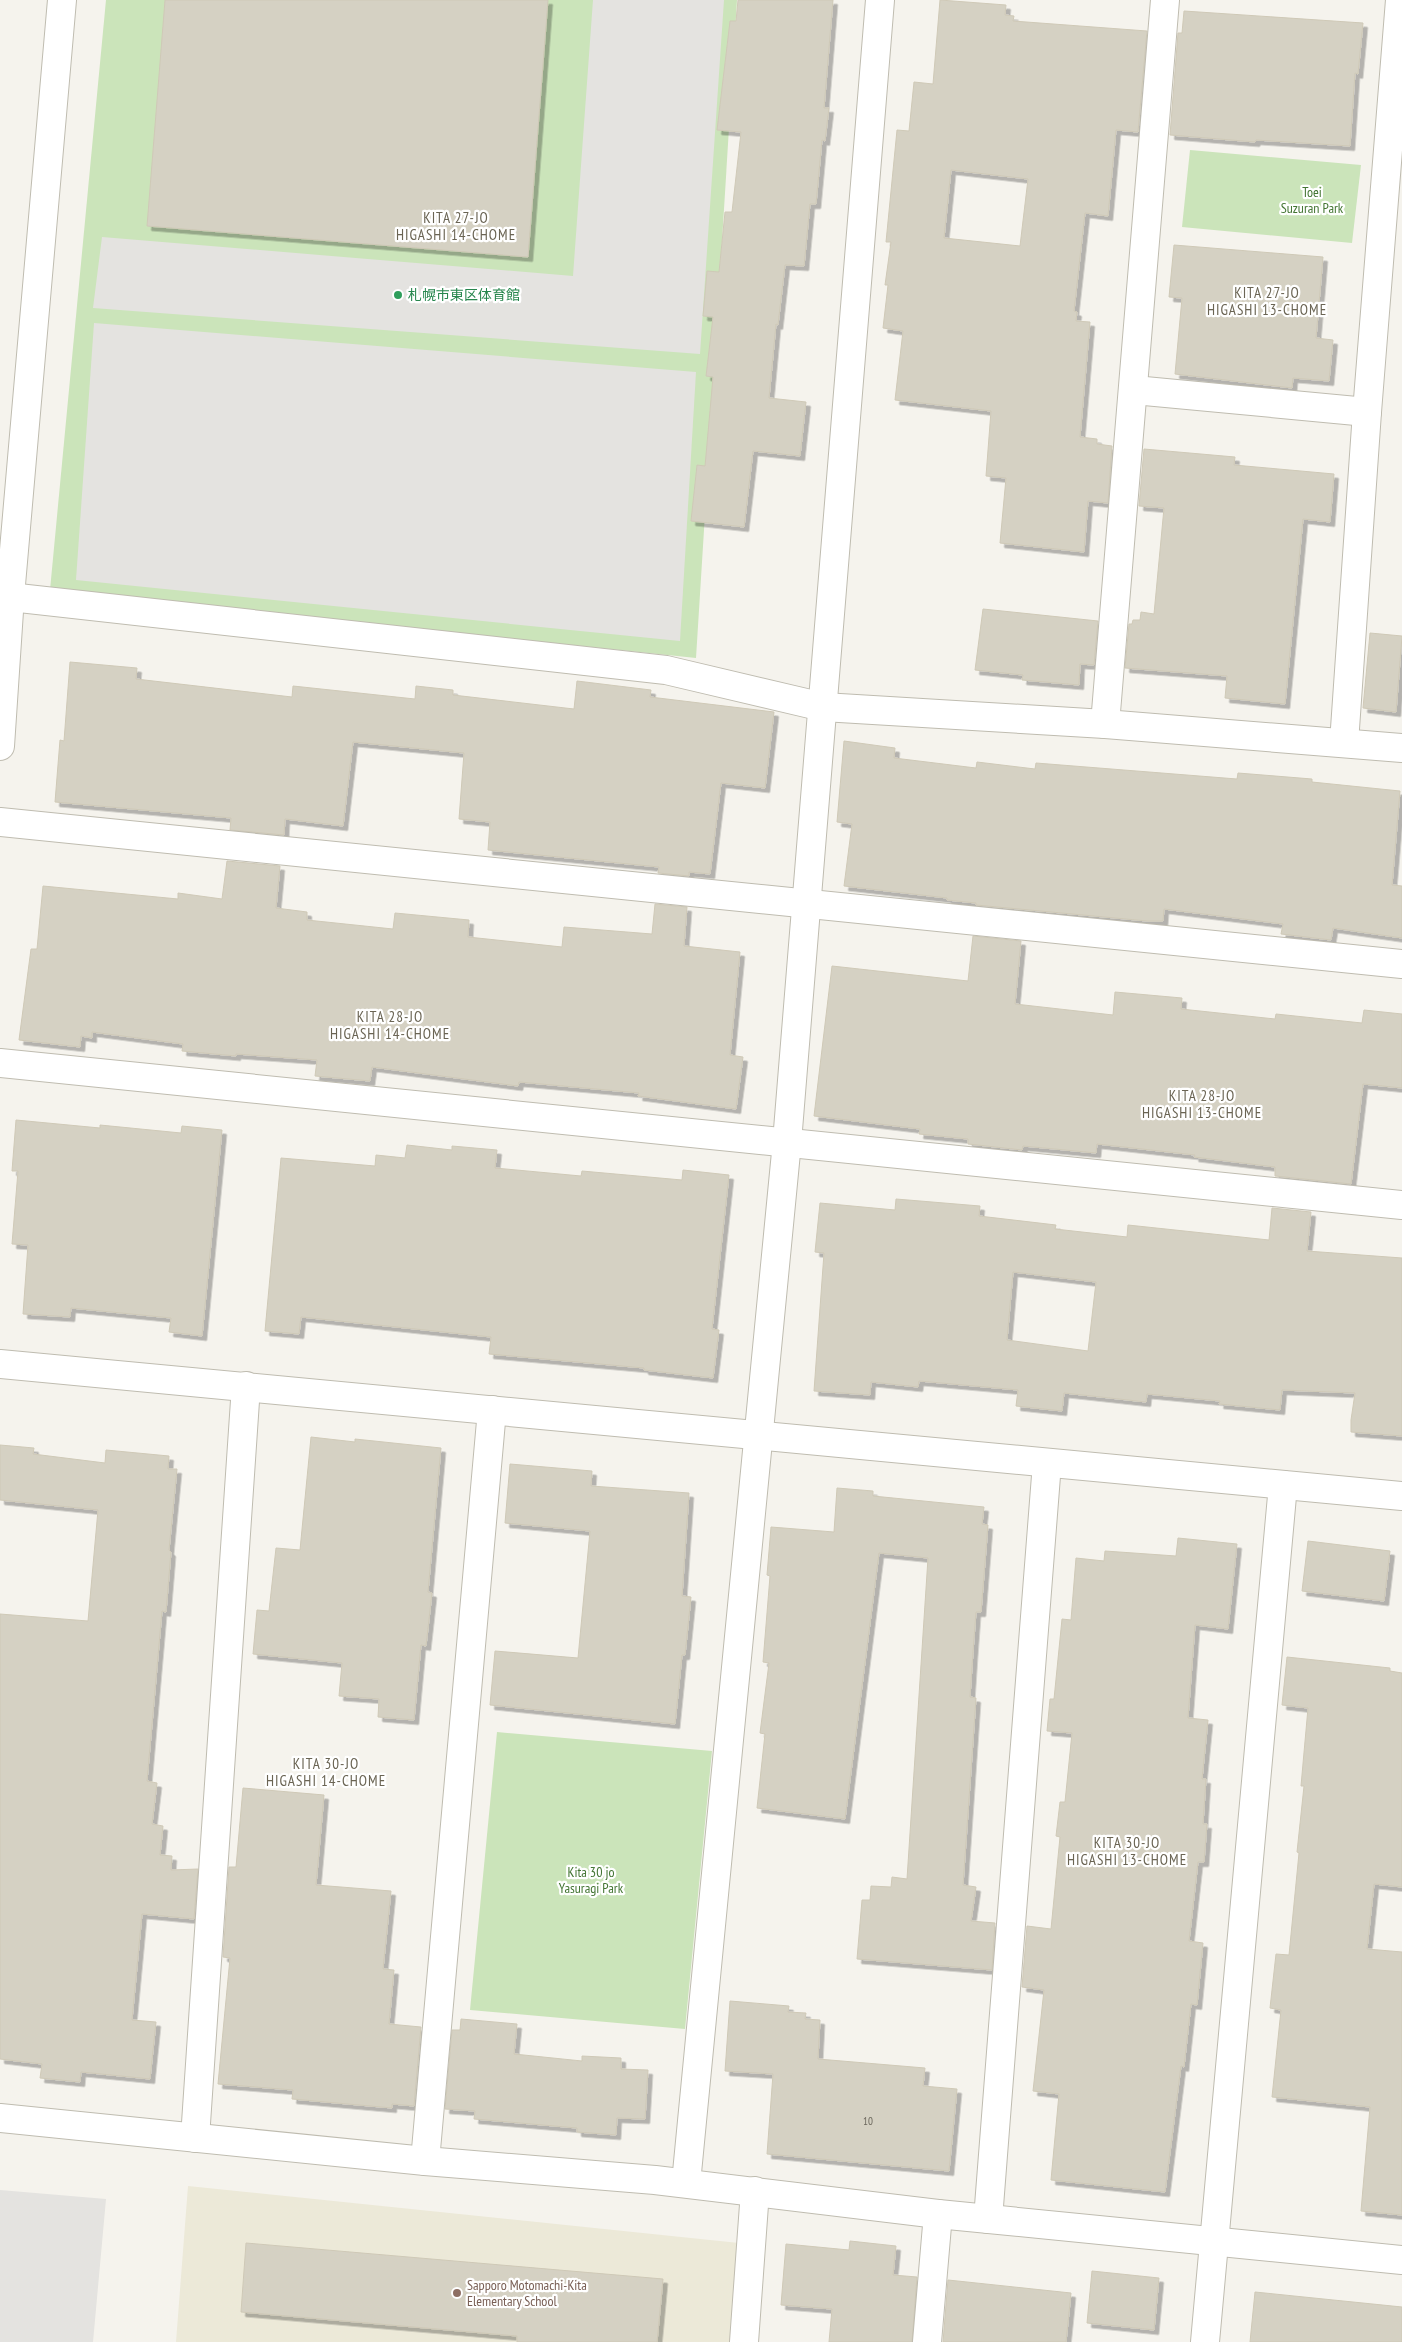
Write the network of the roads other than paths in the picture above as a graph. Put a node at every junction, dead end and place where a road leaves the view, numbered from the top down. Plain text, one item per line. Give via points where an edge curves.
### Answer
1 (62, 0) edge
2 (880, 0) edge
3 (1166, 0) edge
4 (1400, 0) edge
5 (1134, 390) junction
6 (1367, 412) junction
7 (5, 596) edge
8 (823, 707) junction
9 (1105, 724) junction
10 (1344, 743) junction
11 (0, 746) edge
12 (1402, 748) edge
13 (0, 822) edge
14 (808, 904) junction
15 (1402, 964) edge
16 (0, 1063) edge
17 (787, 1142) junction
18 (1402, 1205) edge
19 (0, 1364) edge
20 (246, 1386) junction
21 (492, 1410) junction
22 (760, 1435) junction
23 (1047, 1462) junction
24 (1283, 1485) junction
25 (1402, 1496) edge
26 (0, 2118) edge
27 (195, 2138) junction
28 (425, 2161) junction
29 (686, 2183) junction
30 (755, 2191) junction
31 (938, 2214) junction
32 (988, 2219) junction
33 (1212, 2241) junction
34 (1402, 2260) edge
35 (744, 2342) edge
36 (927, 2342) edge
37 (1205, 2342) edge

1 - 7 street
2 - 8 street
3 - 5 street
4 - 6 street
5 - 6 street
5 - 9 street
6 - 10 street
7 - 8 street via 666,670
7 - 11 street
8 - 9 street
8 - 14 street
9 - 10 street
10 - 12 street
13 - 14 street
14 - 15 street
14 - 17 street
16 - 17 street
17 - 18 street
17 - 22 street
19 - 20 street
20 - 21 street
20 - 27 street
21 - 22 street
21 - 28 street
22 - 23 street
22 - 29 street
23 - 24 street
23 - 32 street
24 - 25 street
24 - 33 street
26 - 27 street
27 - 28 street
28 - 29 street
29 - 30 street
30 - 31 street
30 - 35 street
31 - 32 street
31 - 36 street
32 - 33 street
33 - 34 street
33 - 37 street

